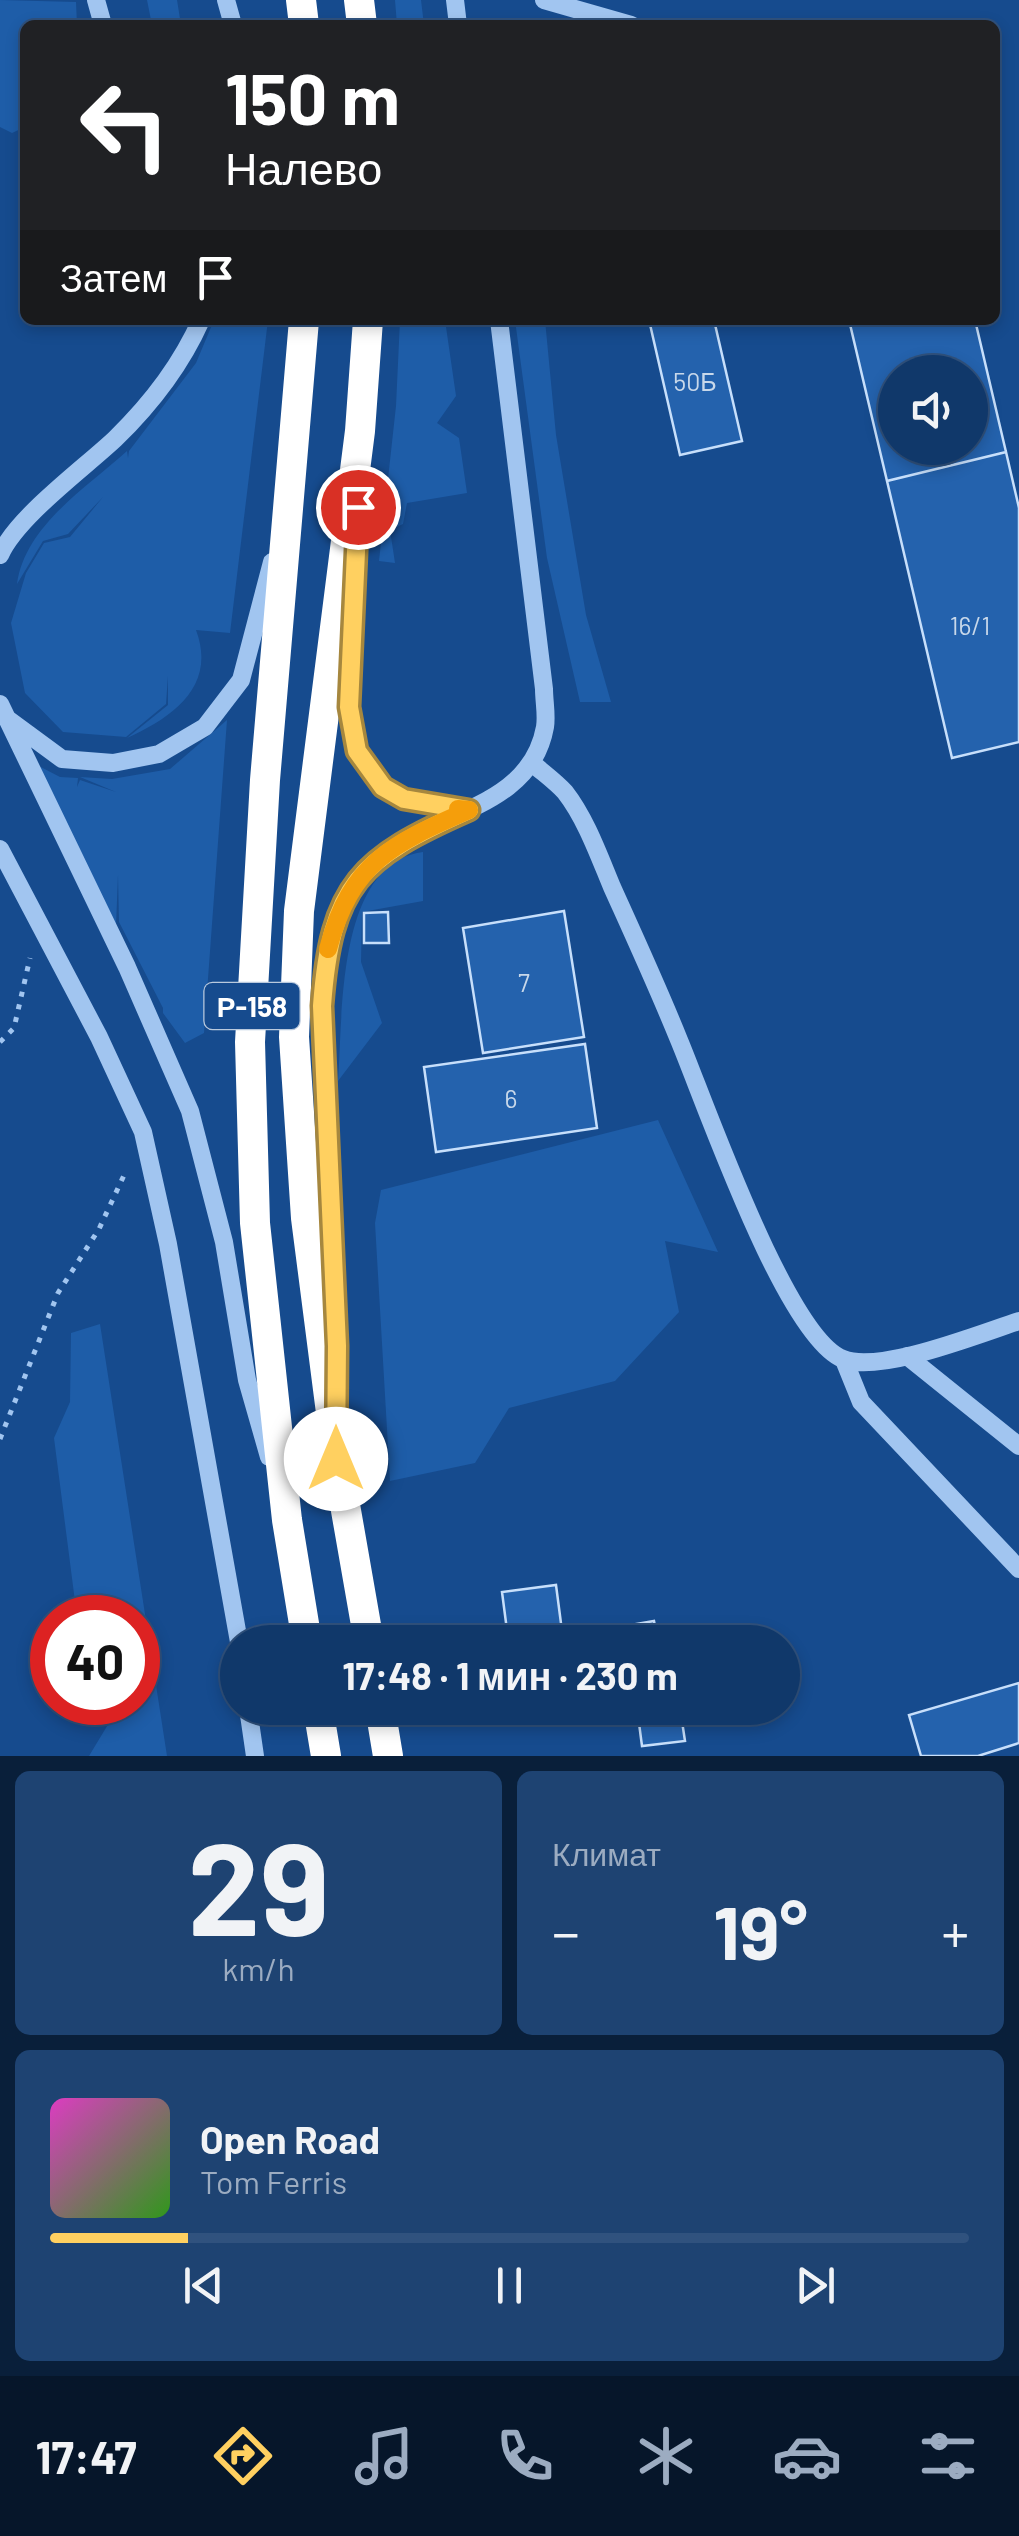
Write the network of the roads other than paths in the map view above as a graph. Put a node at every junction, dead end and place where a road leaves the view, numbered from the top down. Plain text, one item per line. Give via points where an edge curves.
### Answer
1 (544, 0) edge
2 (614, 20) edge
3 (196, 325) edge
4 (304, 325) edge
5 (368, 325) edge
6 (500, 325) edge
7 (360, 431) junction
8 (289, 492) junction
9 (0, 555) edge
10 (2, 711) edge
11 (531, 762) junction
12 (469, 810) junction
13 (0, 849) edge
14 (1019, 1320) edge
15 (907, 1356) junction
16 (844, 1360) junction
17 (1019, 1446) edge
18 (336, 1459) junction
19 (287, 1520) junction
20 (1019, 1570) edge
21 (236, 1625) edge
22 (304, 1625) edge
23 (365, 1625) edge
24 (250, 1725) edge
25 (321, 1725) edge
26 (383, 1725) edge
27 (255, 1756) edge
28 (326, 1756) edge
29 (388, 1756) edge

1 - 2 street
3 - 9 street via 165,384 48,498
4 - 8 highway, Р-158
5 - 7 highway, Р-158
6 - 11 street via 544,688 545,727
7 - 12 street via 349,707 357,751 383,787 404,799
7 - 18 highway, Р-158 via 299,911 294,1037 306,1218
8 - 10 street via 241,680 205,727 159,754 113,764 62,759
8 - 19 highway, Р-158 via 250,1042 255,1223
10 - 19 street via 190,1112 224,1242 247,1380
11 - 12 street via 510,787
11 - 16 street via 565,793 591,839 768,1256 804,1320
12 - 18 street via 375,860 338,913 326,957
13 - 21 street via 143,1132
14 - 15 street
15 - 16 street
15 - 17 street
16 - 20 street via 861,1402
18 - 23 highway, Р-158
19 - 22 highway, Р-158
24 - 27 street
25 - 28 highway
26 - 29 highway

